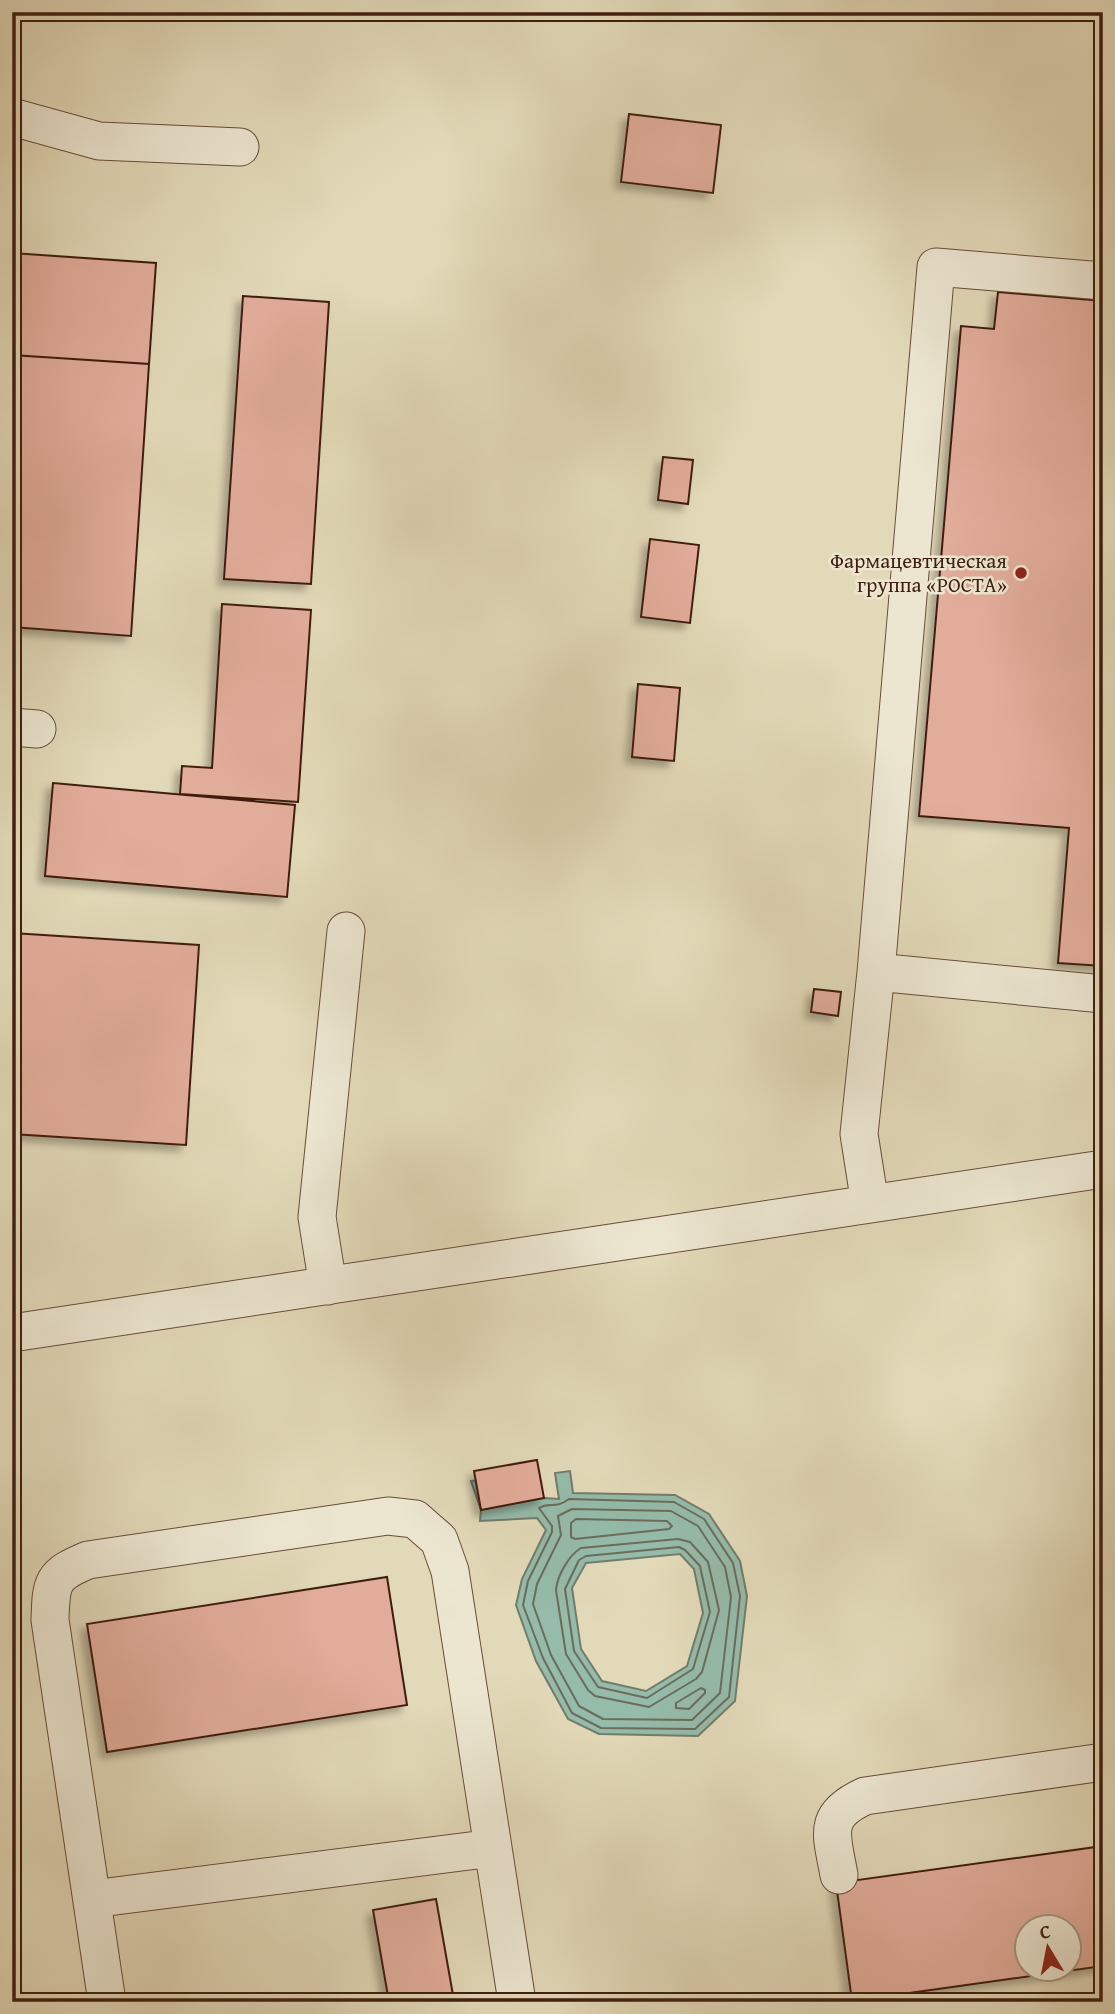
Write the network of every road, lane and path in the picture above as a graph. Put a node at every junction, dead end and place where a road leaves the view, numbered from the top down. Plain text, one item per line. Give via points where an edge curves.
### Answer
1 (12, 117) edge
2 (240, 147) dead end
3 (1103, 281) edge
4 (346, 931) dead end
5 (876, 972) junction
6 (1103, 994) edge
7 (1103, 1169) edge
8 (870, 1204) junction
9 (328, 1286) junction
10 (12, 1334) edge
11 (1103, 1762) edge
12 (493, 1848) junction
13 (839, 1875) dead end
14 (92, 1899) junction
15 (107, 2002) edge
16 (517, 2002) edge

1 - 2 street via 99,141
3 - 5 street via 936,267
4 - 9 street via 317,1217
5 - 6 street
5 - 8 street via 859,1134
7 - 8 street
8 - 9 street
9 - 10 street
11 - 13 street via 865,1796 846,1805 835,1818
12 - 14 street
12 - 14 street via 450,1571 439,1540 415,1519 388,1516 88,1560 64,1570 51,1590 50,1620
12 - 16 street
14 - 15 street

